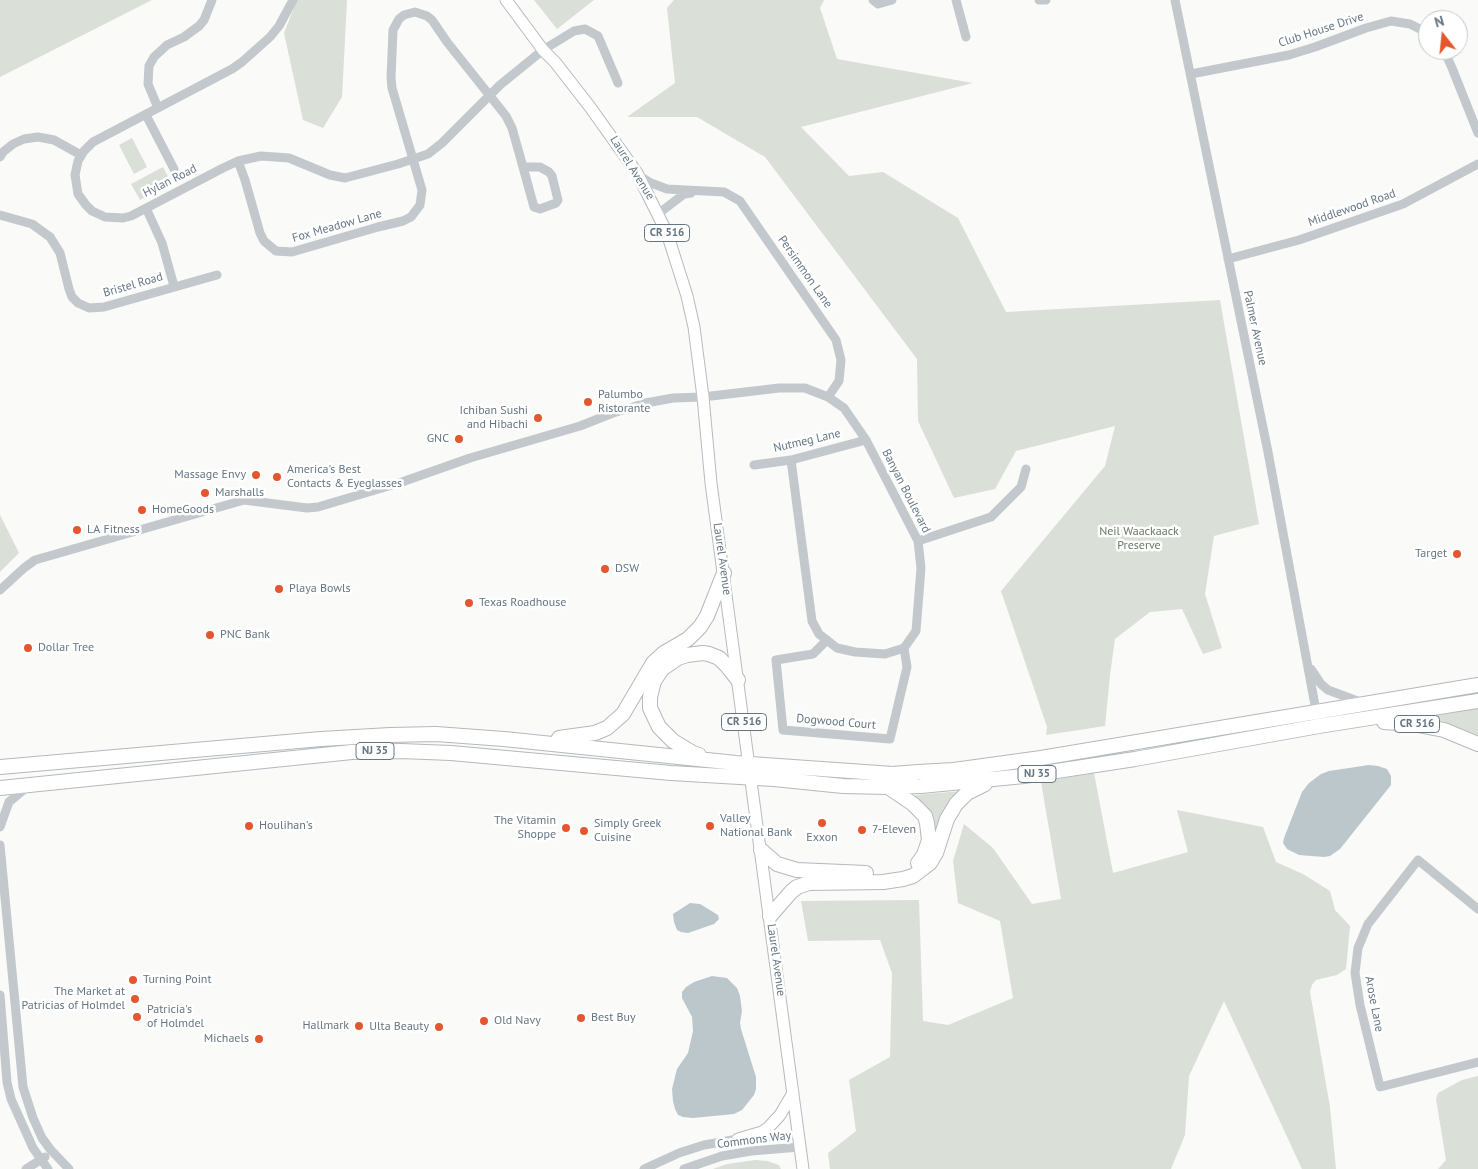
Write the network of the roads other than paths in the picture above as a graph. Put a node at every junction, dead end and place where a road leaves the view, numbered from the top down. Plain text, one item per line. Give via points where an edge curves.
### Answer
1 (212, 0) edge
2 (293, 0) edge
3 (506, 0) edge
4 (873, 0) edge
5 (892, 0) edge
6 (956, 0) edge
7 (1039, 0) edge
8 (1046, 0) edge
9 (1175, 0) edge
10 (1418, 28) edge
11 (966, 37) dead end
12 (543, 50) junction
13 (1448, 60) edge
14 (1191, 74) junction
15 (618, 83) dead end
16 (489, 95) junction
17 (158, 108) junction
18 (146, 115) junction
19 (1478, 133) edge
20 (81, 155) junction
21 (0, 157) edge
22 (412, 159) junction
23 (238, 162) junction
24 (1478, 164) edge
25 (523, 167) junction
26 (174, 169) dead end
27 (638, 175) junction
28 (703, 190) junction
29 (146, 208) junction
30 (658, 214) junction
31 (0, 215) edge
32 (1228, 259) junction
33 (217, 275) dead end
34 (174, 286) junction
35 (703, 397) junction
36 (828, 397) junction
37 (866, 440) junction
38 (791, 460) junction
39 (754, 465) dead end
40 (1026, 469) dead end
41 (918, 542) junction
42 (724, 573) junction
43 (0, 590) edge
44 (827, 640) junction
45 (904, 648) junction
46 (1307, 663) junction
47 (738, 680) junction
48 (1478, 685) edge
49 (1478, 701) edge
50 (1363, 703) junction
51 (1316, 711) junction
52 (1353, 721) junction
53 (1319, 726) junction
54 (504, 739) junction
55 (1478, 744) edge
56 (716, 760) junction
57 (750, 763) junction
58 (0, 766) edge
59 (752, 778) junction
60 (1002, 778) junction
61 (28, 786) junction
62 (0, 788) edge
63 (888, 788) junction
64 (0, 827) edge
65 (0, 845) edge
66 (761, 850) junction
67 (1478, 909) edge
68 (770, 916) junction
69 (0, 995) edge
70 (1478, 1062) edge
71 (793, 1092) junction
72 (738, 1139) junction
73 (799, 1141) junction
74 (52, 1151) junction
75 (41, 1161) junction
76 (26, 1169) edge
77 (34, 1169) edge
78 (48, 1169) edge
79 (69, 1169) edge
80 (644, 1169) edge
81 (684, 1169) edge
82 (803, 1169) edge

1 - 17 street via 199,26 167,45 149,66 148,84
2 - 17 street via 279,26 247,58
3 - 12 main road, Laurel Avenue / CR 516
4 - 5 street via 878,4
6 - 11 street
7 - 8 street
9 - 14 street, Palmer Avenue
10 - 14 street, Club House Drive via 1391,21 1289,55
12 - 15 street, Hylan Road via 574,31 585,29 598,36
12 - 16 street, Hylan Road
12 - 27 main road, Laurel Avenue / CR 516 via 616,140
13 - 19 street
14 - 32 street, Palmer Avenue
16 - 22 street, Hylan Road via 431,152
16 - 22 street, Fox Meadow Lane via 427,16 410,13 399,19 393,30 390,78
16 - 25 street, Fox Meadow Lane via 512,128
17 - 18 street
18 - 20 street via 93,142
18 - 26 street
20 - 21 street via 54,140 38,137 13,144
20 - 29 street, Hylan Road via 76,166 75,183 82,201 92,211 105,217 119,218
22 - 23 street, Hylan Road via 345,178 279,156 261,156
22 - 23 street, Fox Meadow Lane via 422,199 418,211 411,217 284,253 264,241
23 - 29 street, Hylan Road
24 - 32 street, Middlewood Road via 1403,204 1299,240
25 - 25 street, Fox Meadow Lane via 540,167 549,172 558,200 556,204 540,209 534,207
27 - 28 street, Persimmon Lane via 667,189
27 - 30 main road, Laurel Avenue / CR 516
28 - 30 street, Persimmon Lane via 684,194
28 - 36 street, Persimmon Lane via 724,192 740,201 836,340 840,360 839,381
29 - 34 street, Bristel Road via 162,243
30 - 35 main road, Laurel Avenue / CR 516 via 676,256 687,296
31 - 34 street, Bristel Road via 32,224 50,237 60,253 72,297 83,306 104,307
32 - 46 street, Palmer Avenue
33 - 34 street, Bristel Road
35 - 36 street, Banyan Boulevard via 779,388 805,388
35 - 42 main road, Laurel Avenue / CR 516
35 - 43 street, Banyan Boulevard via 673,398 628,407 580,426 318,507 244,500 35,560
36 - 37 street, Banyan Boulevard via 844,408
37 - 38 street, Nutmeg Lane
37 - 41 street, Banyan Boulevard
38 - 39 street, Nutmeg Lane
38 - 44 street via 812,620 819,634
40 - 41 street via 1020,487 991,517
41 - 45 street, Banyan Boulevard via 921,568 916,631
42 - 47 main road, Laurel Avenue / CR 516
42 - 54 highway via 700,627 653,663 629,706 607,728 588,735 550,740
44 - 45 street via 837,648 855,652 885,654
44 - 45 street, Dogwood Court via 813,654 776,660 783,730 890,739 907,667
46 - 50 street, Palmer Avenue via 1328,690
46 - 51 street, Palmer Avenue
47 - 56 highway via 719,658 695,654 670,663 652,686 650,708 658,727 693,753
47 - 57 main road, Laurel Avenue / CR 516
48 - 50 highway, NJ 35
49 - 52 highway, NJ 35
50 - 51 highway, NJ 35
51 - 53 street, Palmer Avenue
51 - 57 highway, NJ 35 via 954,770 893,774
52 - 53 highway, NJ 35
52 - 55 highway, CR 516 via 1413,724 1444,730
53 - 60 highway, NJ 35 via 1135,759
54 - 56 highway, NJ 35
54 - 58 highway, NJ 35 via 390,734
56 - 57 highway, NJ 35
57 - 59 main road, Laurel Avenue / CR 516
59 - 61 highway, NJ 35 via 401,751 352,752
59 - 63 highway, NJ 35
59 - 66 main road, Laurel Avenue
60 - 63 highway, NJ 35
60 - 68 highway via 977,787 956,804 947,819 936,853 930,863 914,876 883,882 809,883 791,892
61 - 62 highway, NJ 35
61 - 64 street via 9,802
63 - 66 highway via 920,810 927,823 927,850 904,871 804,871 776,864
65 - 74 street via 23,1086 33,1118
66 - 68 main road, Laurel Avenue
67 - 70 street, Arose Lane via 1418,860 1368,924 1358,948 1355,973 1380,1087
68 - 71 main road, Laurel Avenue
69 - 75 street via 11,1099 26,1136
71 - 72 main road via 780,1115 768,1127
71 - 73 main road, Laurel Avenue
72 - 73 street, Commons Way
72 - 80 street, Commons Way via 692,1149
73 - 81 street, Commons Way via 722,1156
73 - 82 main road, Laurel Avenue
74 - 75 street
74 - 79 street
75 - 76 street
75 - 77 street
75 - 78 street

